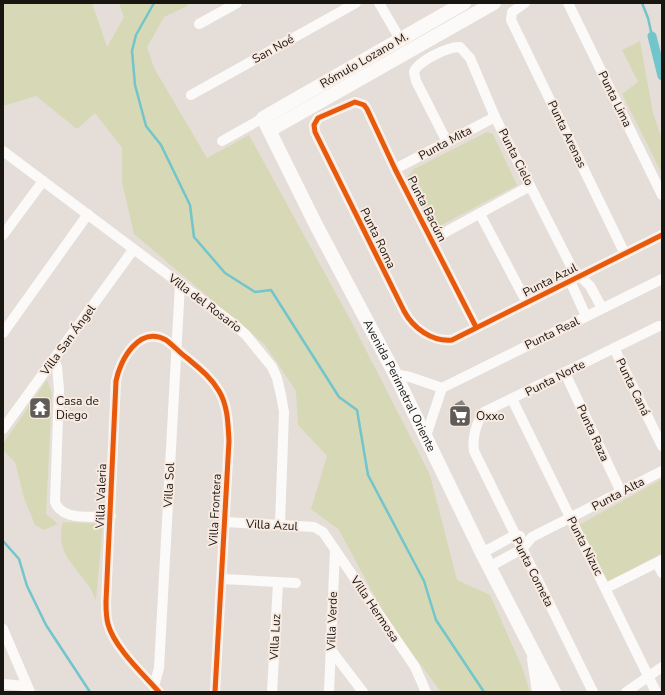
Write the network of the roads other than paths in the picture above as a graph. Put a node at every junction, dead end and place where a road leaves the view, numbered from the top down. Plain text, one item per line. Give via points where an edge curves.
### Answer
1 (237, 3) edge
2 (356, 3) edge
3 (379, 3) edge
4 (464, 3) edge
5 (494, 3) edge
6 (525, 3) edge
7 (568, 3) edge
8 (199, 24) dead end
9 (400, 39) junction
10 (191, 95) dead end
11 (359, 102) joint
12 (495, 117) junction
13 (266, 124) junction
14 (222, 141) dead end
15 (447, 142) junction
16 (3, 151) edge
17 (395, 169) junction
18 (43, 181) junction
19 (530, 186) junction
20 (662, 195) edge
21 (88, 214) junction
22 (480, 214) junction
23 (662, 234) edge
24 (3, 235) edge
25 (431, 240) junction
26 (134, 250) junction
27 (625, 254) junction
28 (572, 268) junction
29 (581, 275) junction
30 (662, 279) edge
31 (570, 281) junction
32 (180, 284) junction
33 (527, 302) junction
34 (602, 308) junction
35 (586, 316) junction
36 (662, 326) edge
37 (476, 327) junction
38 (3, 333) edge
39 (446, 341) joint
40 (614, 348) junction
41 (176, 349) junction
42 (54, 360) junction
43 (565, 373) junction
44 (395, 374) junction
45 (442, 388) junction
46 (512, 399) junction
47 (3, 429) edge
48 (426, 439) junction
49 (662, 446) edge
50 (474, 451) joint
51 (662, 471) edge
52 (621, 492) junction
53 (111, 516) junction
54 (571, 518) junction
55 (225, 522) junction
56 (280, 525) junction
57 (319, 529) joint
58 (515, 535) junction
59 (532, 537) junction
60 (522, 549) junction
61 (335, 550) junction
62 (482, 553) junction
63 (659, 561) edge
64 (489, 567) junction
65 (662, 574) edge
66 (222, 579) junction
67 (278, 583) junction
68 (296, 583) dead end
69 (606, 588) junction
70 (3, 629) edge
71 (331, 650) junction
72 (533, 654) junction
73 (662, 667) edge
74 (648, 676) junction
75 (3, 684) edge
76 (28, 689) edge
77 (158, 691) edge
78 (215, 692) edge
79 (272, 692) edge
80 (330, 692) edge
81 (363, 692) edge
82 (426, 692) edge
83 (539, 692) edge
84 (554, 692) edge
85 (593, 692) edge
86 (626, 692) edge
87 (656, 692) edge

1 - 8 street
2 - 10 street, San Noé
3 - 9 street
4 - 9 street, Rómulo Lozano M.
5 - 13 street
6 - 27 street, Punta Arenas via 511,14 511,20
7 - 20 street, Punta Lima
9 - 13 street, Rómulo Lozano M.
11 - 17 street, Punta Bacúm via 367,109
11 - 39 street, Punta Roma via 318,118 314,125 315,132 409,321 422,332
12 - 15 street, Punta Mita
12 - 15 street, Punta Cielo via 470,58 460,47 447,49 420,64 414,72
12 - 19 street, Punta Cielo
13 - 14 street
13 - 44 street, Avenida Perimetral Oriente
15 - 17 street, Punta Mita
16 - 18 street, Villa del Rosario
17 - 25 street, Punta Bacúm
18 - 21 street, Villa del Rosario
18 - 24 street
19 - 22 street
19 - 28 street, Punta Cielo
21 - 26 street, Villa del Rosario
21 - 38 street
22 - 25 street
22 - 33 street
23 - 27 street, Punta Azul
25 - 37 street, Punta Bacúm
26 - 32 street, Villa del Rosario
26 - 42 street, Villa San Ángel
27 - 29 street, Punta Azul
28 - 29 street, Punta Cielo
28 - 31 street
29 - 31 street, Punta Azul
29 - 34 street, Punta Cielo
30 - 34 street, Punta Real
31 - 33 street, Punta Azul
31 - 35 street
32 - 41 street, Villa Sol
32 - 56 street, Villa del Rosario via 241,330 264,356 277,378 284,412
33 - 37 street, Punta Azul
34 - 35 street, Punta Real
35 - 45 street, Punta Real
36 - 40 street, Punta Norte
37 - 39 street, Punta Azul
40 - 43 street, Punta Norte
40 - 49 street, Punta Caná
41 - 53 street, Villa Valeria via 166,340 143,338 133,346 118,369
41 - 55 street, Villa Frontera via 208,374 226,405 229,441
41 - 77 street, Villa Sol
42 - 47 street, Villa San Ángel
42 - 53 street via 59,389 55,502 59,510 70,516
43 - 46 street, Punta Norte
43 - 52 street, Punta Raza
44 - 45 street
44 - 48 street, Avenida Perimetral Oriente
45 - 48 street
46 - 50 street, Punta Norte via 484,412 480,417 473,442
46 - 54 street, Punta Nizuc
48 - 62 street, Avenida Perimetral Oriente
50 - 58 street, Punta Cometa
51 - 52 street, Punta Alta
52 - 54 street, Punta Alta
53 - 77 street, Villa Valeria via 106,602 108,624 121,647
54 - 59 street, Punta Alta
54 - 69 street, Punta Nizuc
55 - 56 street, Villa Azul
55 - 66 street, Villa Frontera
56 - 57 street, Villa Azul
57 - 61 street, Villa Hermosa
58 - 59 street
58 - 60 street, Punta Cometa
58 - 62 street
59 - 60 street, Punta Alta
60 - 64 street, Punta Alta
60 - 85 street, Punta Cometa
61 - 71 street, Villa Verde
61 - 82 street, Villa Hermosa via 415,667
62 - 64 street, Avenida Perimetral Oriente
63 - 65 street
63 - 69 street
64 - 72 street, Avenida Perimetral Oriente
66 - 67 street
66 - 78 street, Villa Frontera
67 - 68 street
67 - 79 street, Villa Luz
69 - 74 street, Punta Nizuc
70 - 76 street
71 - 80 street, Villa Verde
71 - 81 street
72 - 83 street, Avenida Perimetral Oriente
72 - 84 street, Avenida Perimetral Oriente
73 - 74 street
74 - 86 street
74 - 87 street, Punta Nizuc
75 - 76 street

